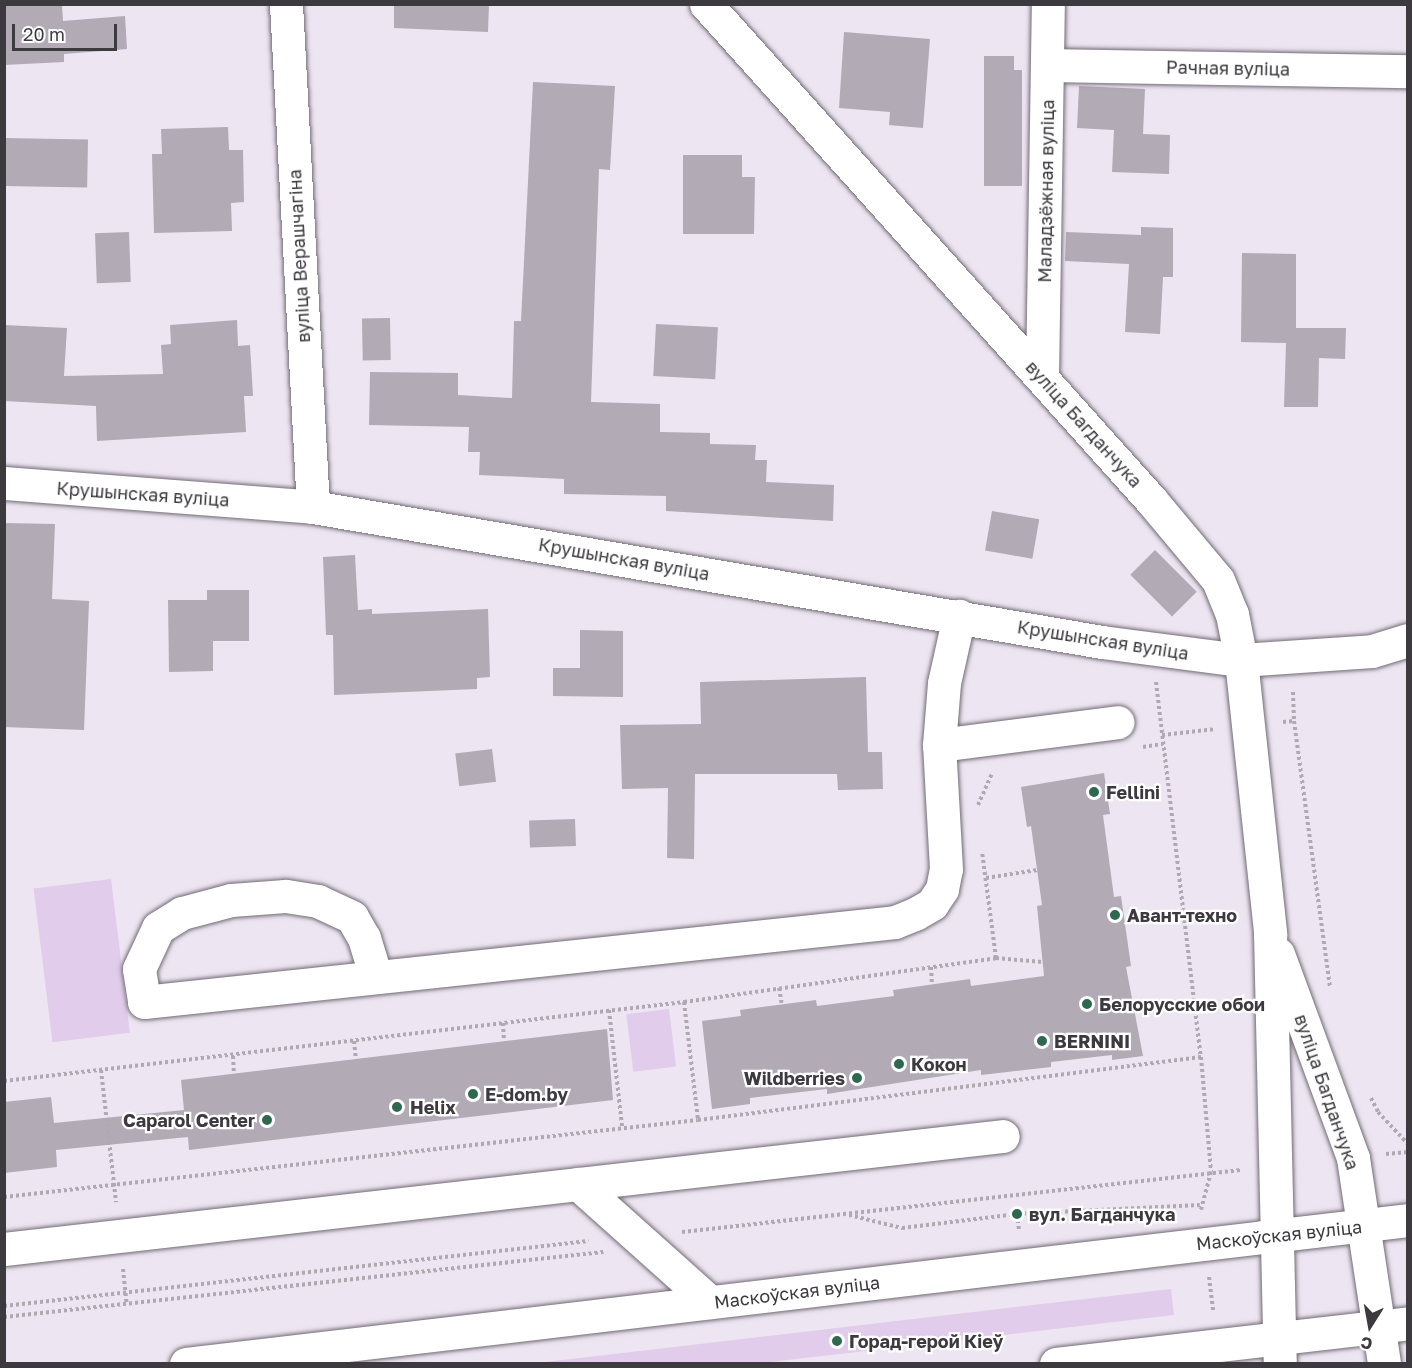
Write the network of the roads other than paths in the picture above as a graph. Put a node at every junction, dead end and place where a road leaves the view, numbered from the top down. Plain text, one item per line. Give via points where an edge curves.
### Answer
1 (286, 4) edge
2 (706, 4) edge
3 (1048, 4) edge
4 (1048, 65) junction
5 (1407, 71) edge
6 (1042, 377) junction
7 (4, 483) edge
8 (313, 507) junction
9 (959, 616) junction
10 (1407, 639) edge
11 (1240, 660) junction
12 (1118, 722) dead end
13 (939, 745) junction
14 (1270, 933) junction
15 (376, 977) junction
16 (1003, 1136) dead end
17 (578, 1184) junction
18 (1407, 1220) edge
19 (1365, 1226) junction
20 (1277, 1236) junction
21 (4, 1249) edge
22 (710, 1302) junction
23 (1394, 1324) edge
24 (1280, 1351) edge
25 (186, 1364) edge
26 (1056, 1364) edge
27 (1384, 1364) edge

1 - 8 street, вуліца Верашчагіна
2 - 6 street, вуліца Багданчука
3 - 4 street, Маладзёжная вуліца
4 - 5 street, Рачная вуліца
4 - 6 street, Маладзёжная вуліца
6 - 11 street, вуліца Багданчука via 1218,580 1232,614
7 - 8 street, Крушынская вуліца
8 - 9 street, Крушынская вуліца
9 - 11 street, Крушынская вуліца via 1152,650
9 - 13 street via 944,683
10 - 11 street via 1372,651
11 - 14 street, вуліца Багданчука
12 - 13 street
13 - 15 street via 946,819 942,889 932,904 895,922
14 - 19 street, вуліца Багданчука via 1353,1158
14 - 20 street, вуліца Багданчука
15 - 15 street via 364,938 352,917 318,901 285,896 231,900 182,913 158,928 140,969 144,1002
16 - 17 street
17 - 21 street
17 - 22 street
18 - 19 street, Маскоўская вуліца
19 - 20 street, Маскоўская вуліца
19 - 23 street, вуліца Багданчука
20 - 22 street, Маскоўская вуліца
20 - 24 street, вуліца Багданчука
22 - 25 street, Маскоўская вуліца
23 - 24 street
23 - 27 street, вуліца Багданчука
24 - 26 street via 1216,1345

